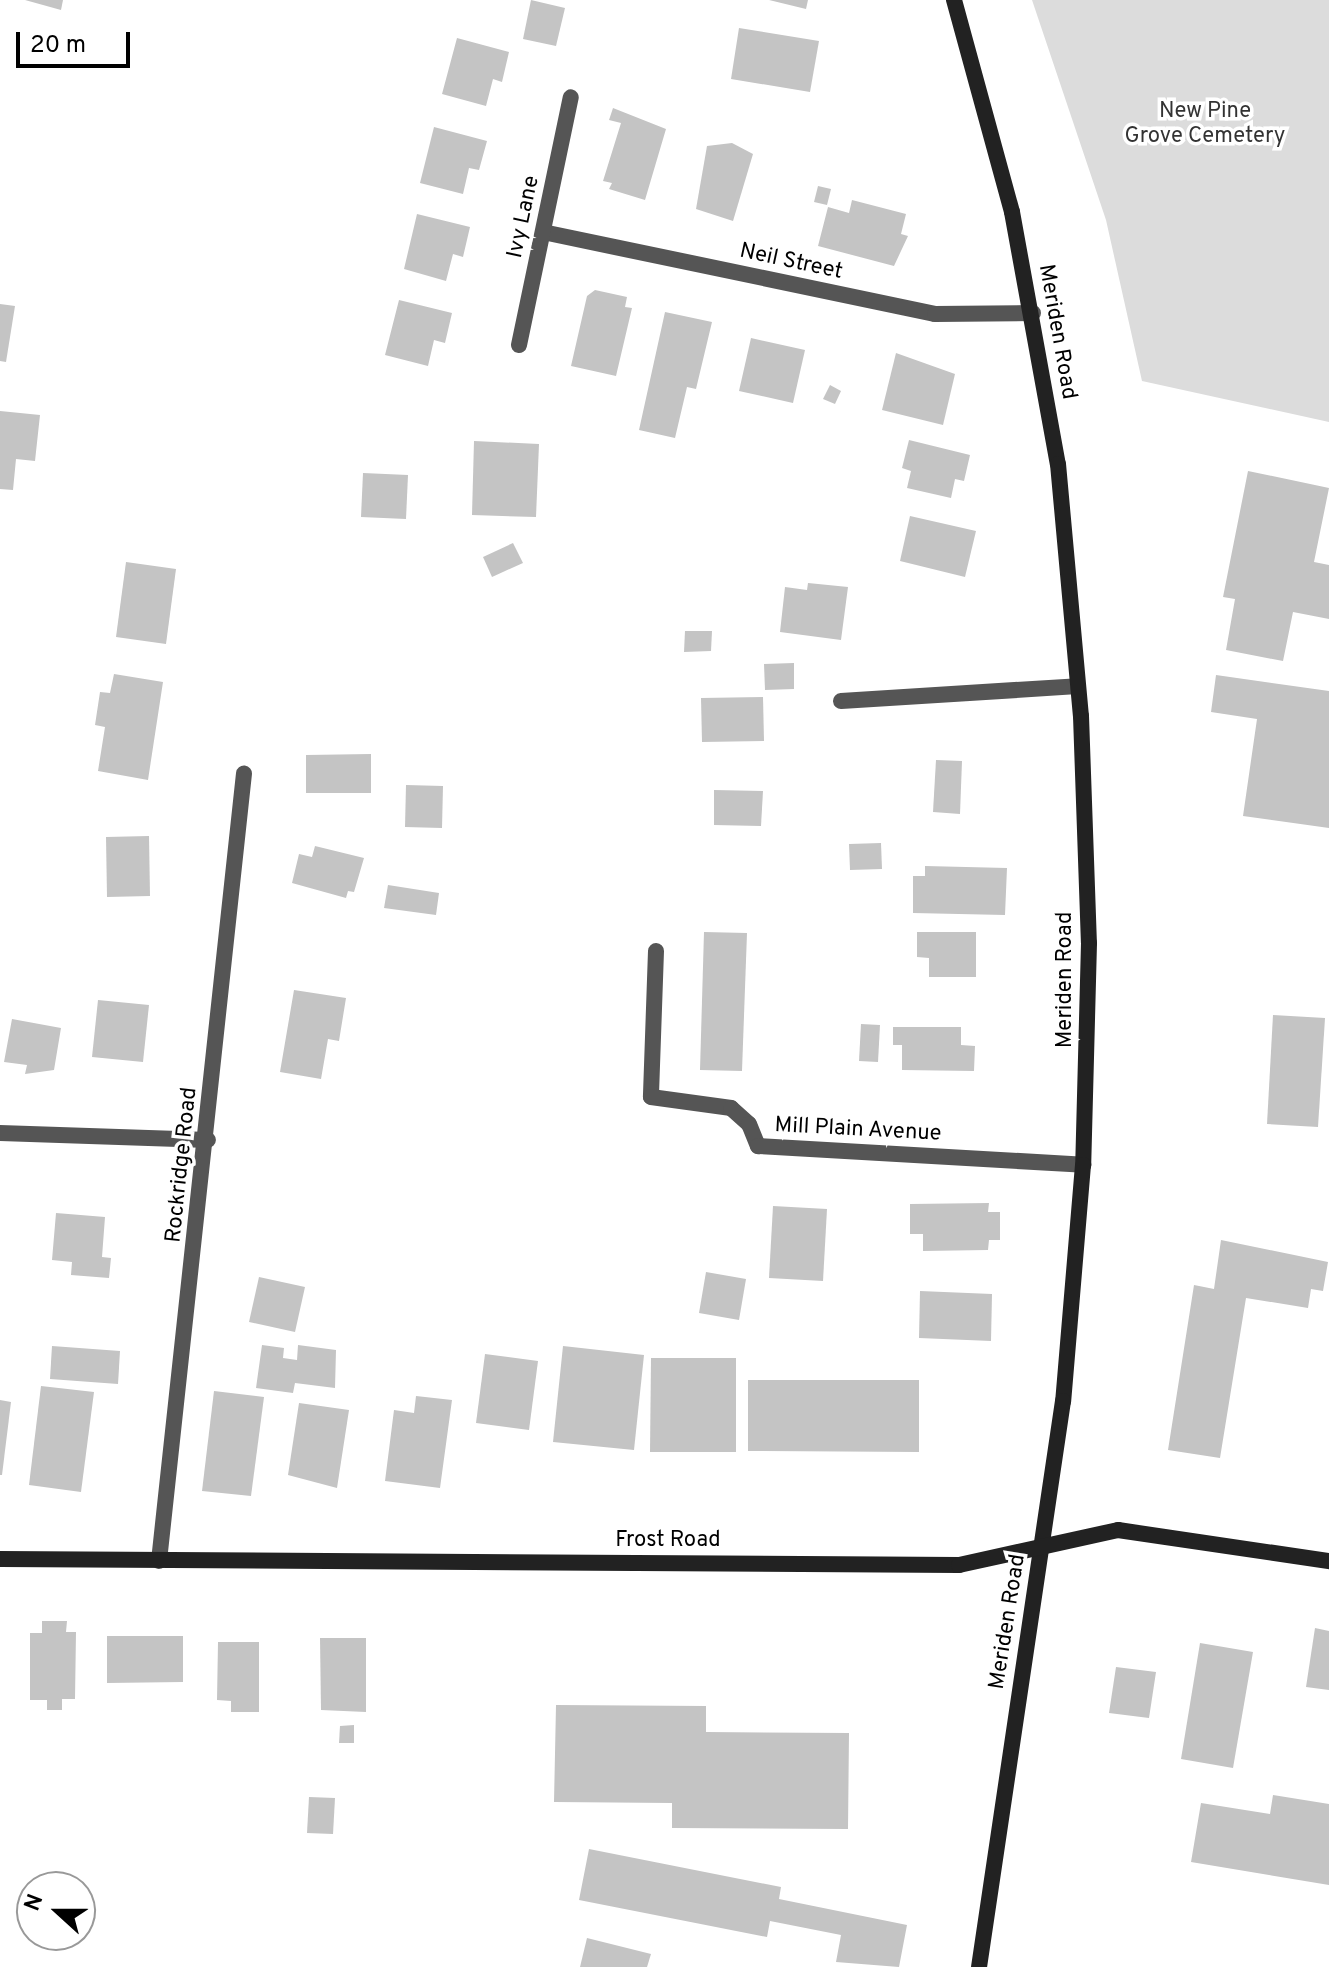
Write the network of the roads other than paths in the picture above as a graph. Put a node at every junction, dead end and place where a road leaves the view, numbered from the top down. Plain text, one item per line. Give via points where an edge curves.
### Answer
1 (954, 0) edge
2 (571, 97) dead end
3 (543, 232) junction
4 (1033, 313) junction
5 (519, 345) dead end
6 (1078, 686) junction
7 (841, 701) dead end
8 (244, 774) dead end
9 (656, 951) dead end
10 (0, 1133) edge
11 (208, 1140) junction
12 (1083, 1165) junction
13 (1041, 1547) junction
14 (0, 1559) edge
15 (159, 1561) junction
16 (1329, 1561) edge
17 (979, 1967) edge

1 - 4 main road, Meriden Road via 991,127
2 - 3 street, Ivy Lane
3 - 4 street, Neil Street via 935,314
3 - 5 street, Ivy Lane
4 - 6 main road, Meriden Road via 1063,508
6 - 7 street
6 - 12 main road, Meriden Road via 1089,943
8 - 11 street, Rockridge Road
9 - 12 street, Mill Plain Avenue via 651,1097 731,1108 749,1124 758,1146
10 - 11 street
11 - 15 street, Rockridge Road
12 - 13 main road, Meriden Road via 1063,1401
13 - 15 main road, Frost Road via 959,1565
13 - 16 main road, Frost Road via 1126,1530
13 - 17 main road, Meriden Road
14 - 15 main road, Frost Road

